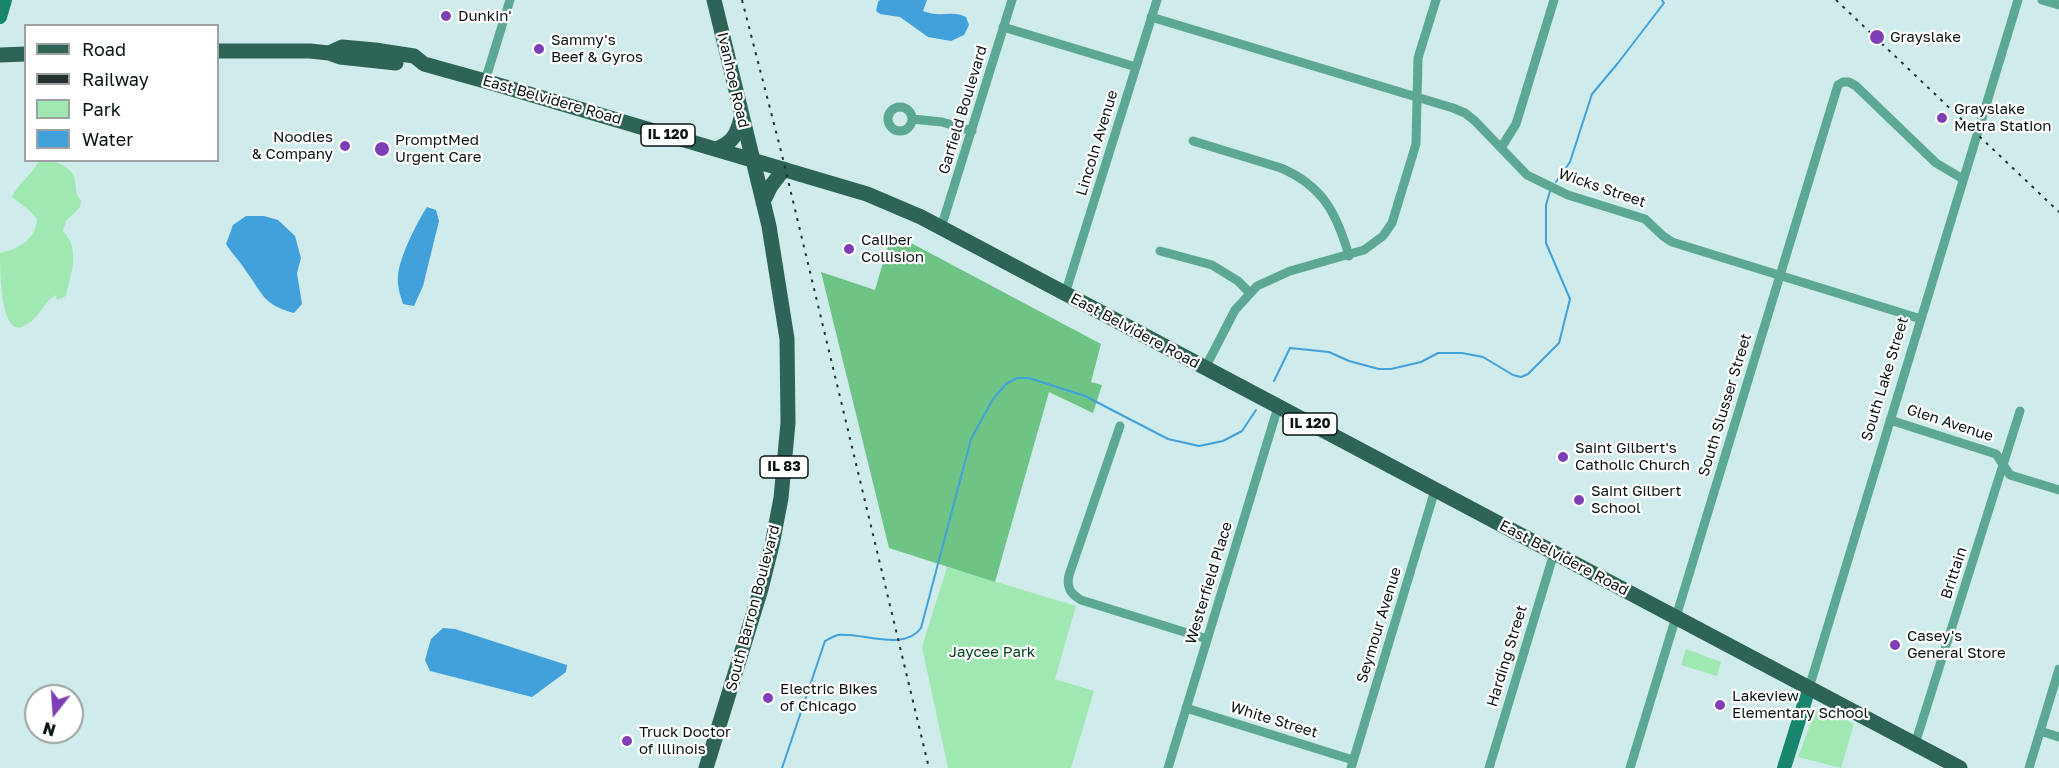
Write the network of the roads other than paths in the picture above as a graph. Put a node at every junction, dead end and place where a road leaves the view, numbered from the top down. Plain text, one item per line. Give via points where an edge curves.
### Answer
1 (6, 0) edge
2 (510, 0) edge
3 (714, 0) edge
4 (1012, 0) edge
5 (1157, 0) edge
6 (1436, 0) edge
7 (1554, 0) edge
8 (2018, 0) edge
9 (2042, 0) edge
10 (2059, 5) edge
11 (0, 17) edge
12 (1151, 17) junction
13 (1003, 27) junction
14 (219, 51) edge
15 (24, 54) edge
16 (0, 55) edge
17 (1136, 68) junction
18 (485, 81) junction
19 (1416, 97) junction
20 (741, 115) junction
21 (912, 119) dead end
22 (972, 131) junction
23 (1193, 141) dead end
24 (1501, 148) junction
25 (716, 149) junction
26 (752, 160) junction
27 (784, 169) junction
28 (1964, 179) junction
29 (763, 202) junction
30 (942, 228) junction
31 (1160, 250) dead end
32 (1349, 256) junction
33 (1780, 274) junction
34 (1250, 293) junction
35 (1065, 294) junction
36 (1921, 319) junction
37 (1205, 368) junction
38 (1278, 407) junction
39 (2020, 411) dead end
40 (1890, 420) junction
41 (1120, 426) dead end
42 (2003, 465) junction
43 (1435, 490) junction
44 (2059, 490) edge
45 (1554, 553) junction
46 (1676, 617) junction
47 (1208, 639) junction
48 (2059, 669) edge
49 (1809, 688) junction
50 (1186, 708) junction
51 (2040, 731) junction
52 (2059, 737) edge
53 (1915, 744) junction
54 (1352, 764) edge
55 (706, 768) edge
56 (1168, 768) edge
57 (1489, 768) edge
58 (1630, 768) edge
59 (1784, 768) edge
60 (1960, 768) edge
61 (2029, 768) edge

1 - 11 street
2 - 18 street
3 - 20 main road, Ivanhoe Road / IL 83
4 - 13 street, Garfield Boulevard
5 - 12 street, Lincoln Avenue
6 - 19 street via 1418,58
7 - 24 street via 1516,124
8 - 28 street, South Lake Street
9 - 10 street
12 - 17 street, Lincoln Avenue
12 - 19 street, Wicks Street
13 - 17 street
13 - 22 street, Garfield Boulevard
14 - 18 main road, East Belvidere Road / IL 120 via 329,53 415,66 424,64
15 - 16 main road
17 - 35 street, Lincoln Avenue
18 - 25 main road, East Belvidere Road / IL 120
19 - 24 street, Wicks Street via 1466,113
19 - 32 street via 1416,144 1392,223 1374,244
20 - 25 main road via 732,141
20 - 26 main road, Ivanhoe Road / IL 83
21 - 22 street
22 - 30 street, Garfield Boulevard
23 - 32 street via 1281,168 1308,183 1334,212
24 - 33 street, Wicks Street via 1527,175 1568,195 1645,219 1672,242
25 - 26 main road, East Belvidere Road / IL 120
26 - 27 main road, East Belvidere Road / IL 120
26 - 29 main road, South Barron Boulevard / IL 83
27 - 29 main road
27 - 30 main road, East Belvidere Road / IL 120 via 867,194
28 - 33 street, South Slusser Street via 1936,163 1867,97 1849,82 1843,82 1834,92
28 - 36 street, South Lake Street
29 - 55 main road, South Barron Boulevard / IL 83 via 787,339 788,423 781,498 761,589
30 - 35 main road, East Belvidere Road / IL 120
31 - 34 street via 1212,265
32 - 34 street via 1272,278
33 - 36 street, Wicks Street
33 - 46 street, South Slusser Street
34 - 37 street via 1235,310
35 - 37 main road, East Belvidere Road / IL 120
36 - 40 street, South Lake Street
37 - 38 main road, East Belvidere Road / IL 120
38 - 43 main road, East Belvidere Road / IL 120
38 - 47 street, Westerfield Place
39 - 42 street, Brittain
40 - 42 street, Glen Avenue via 1996,454
40 - 49 street, South Lake Street
41 - 47 street via 1069,575 1069,590 1081,600
42 - 44 street, Glen Avenue via 2010,475
42 - 53 street, Brittain
43 - 45 main road, East Belvidere Road / IL 120
43 - 54 street, Seymour Avenue
45 - 46 main road, East Belvidere Road / IL 120
45 - 57 street, Harding Street
46 - 49 main road, East Belvidere Road / IL 120
46 - 58 street, South Slusser Street
47 - 50 street, Westerfield Place
48 - 51 street
49 - 53 main road, IL 120
49 - 59 street, South Lake Street
50 - 54 street, White Street
50 - 56 street, Westerfield Place
51 - 52 street
51 - 61 street
53 - 60 main road, IL 120

